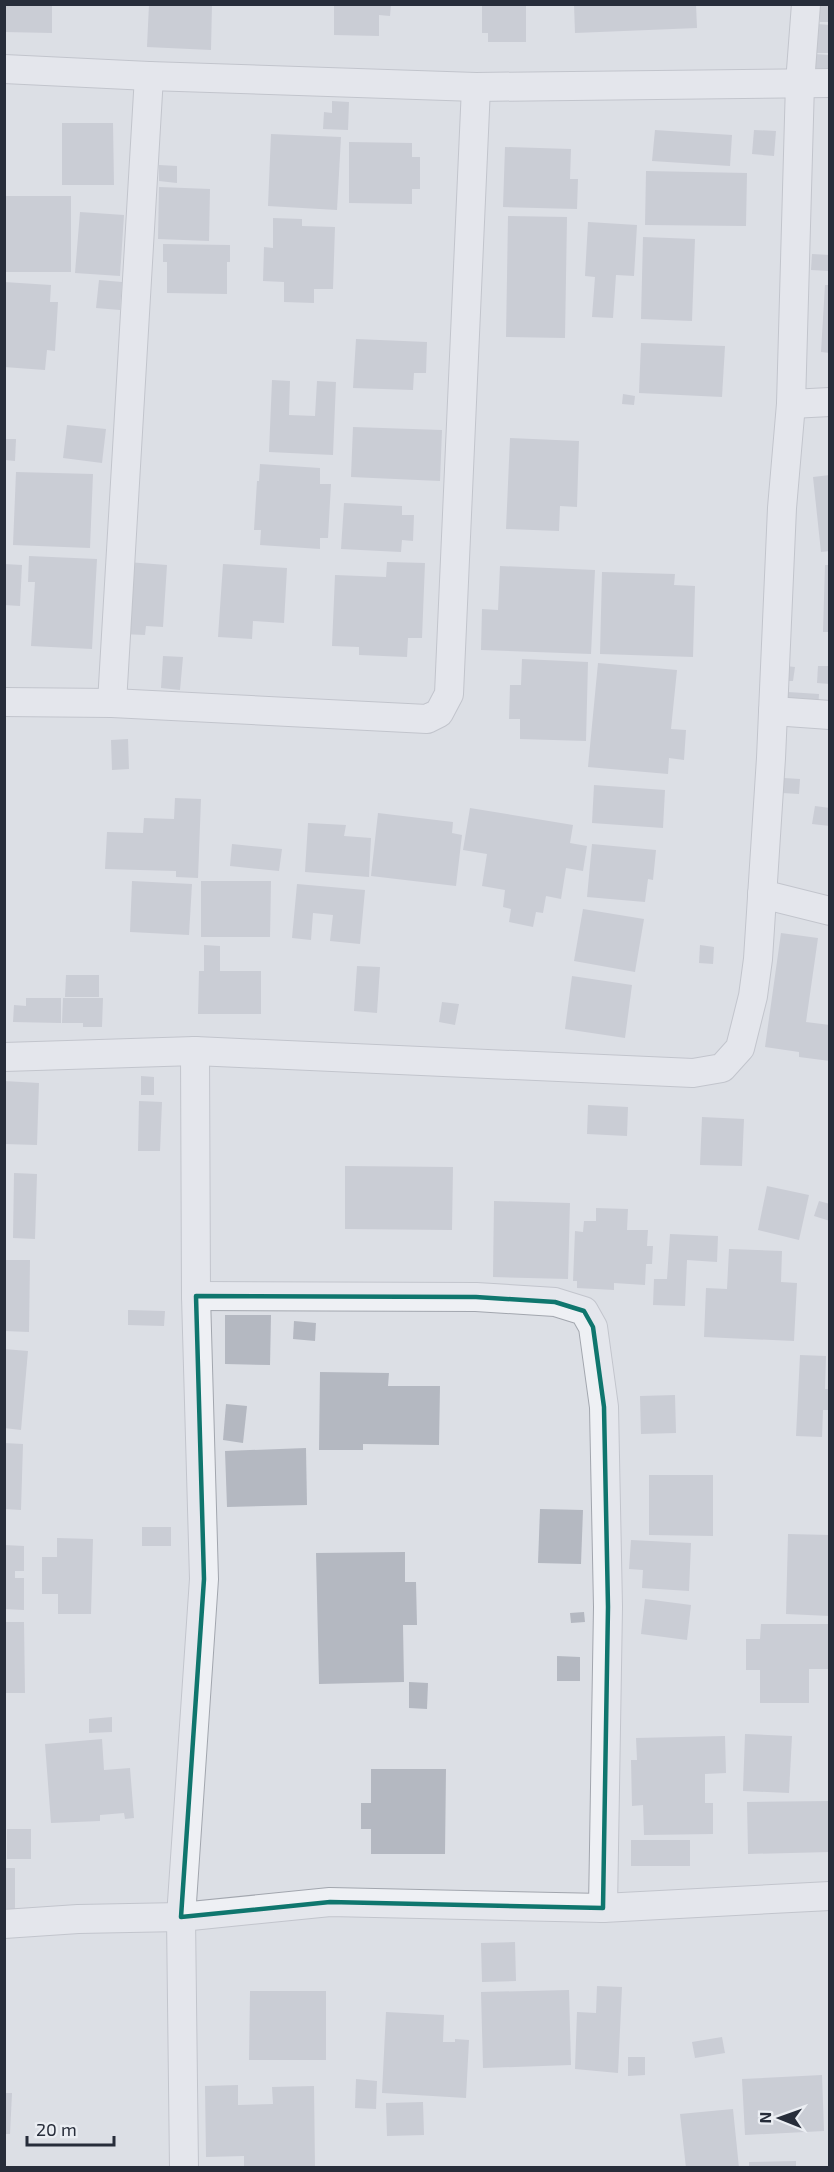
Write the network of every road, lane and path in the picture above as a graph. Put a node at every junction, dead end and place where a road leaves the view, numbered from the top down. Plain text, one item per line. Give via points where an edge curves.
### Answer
1 (806, 4) edge
2 (4, 69) edge
3 (149, 76) junction
4 (800, 82) junction
5 (830, 83) edge
6 (477, 87) junction
7 (830, 402) edge
8 (791, 404) junction
9 (4, 702) edge
10 (112, 702) junction
11 (773, 711) junction
12 (830, 715) edge
13 (762, 894) junction
14 (830, 911) edge
15 (195, 1051) junction
16 (4, 1057) edge
17 (196, 1296) junction
18 (830, 1896) edge
19 (603, 1908) junction
20 (181, 1917) junction
21 (4, 1924) edge
22 (184, 2168) edge

1 - 4 street
2 - 3 street
3 - 6 street
3 - 10 street
4 - 5 street
4 - 6 street
4 - 8 street
6 - 10 street via 449,694 439,714 427,718
7 - 8 street
8 - 11 street
9 - 10 street
11 - 12 street
11 - 13 street
13 - 14 street
13 - 15 street via 753,996 740,1048 722,1068 693,1073
15 - 16 street
15 - 17 street
17 - 19 street via 476,1297 555,1302 584,1311 593,1327 604,1407 608,1607
17 - 20 street via 204,1579
18 - 19 street
19 - 20 street via 330,1902
20 - 21 street
20 - 22 street

